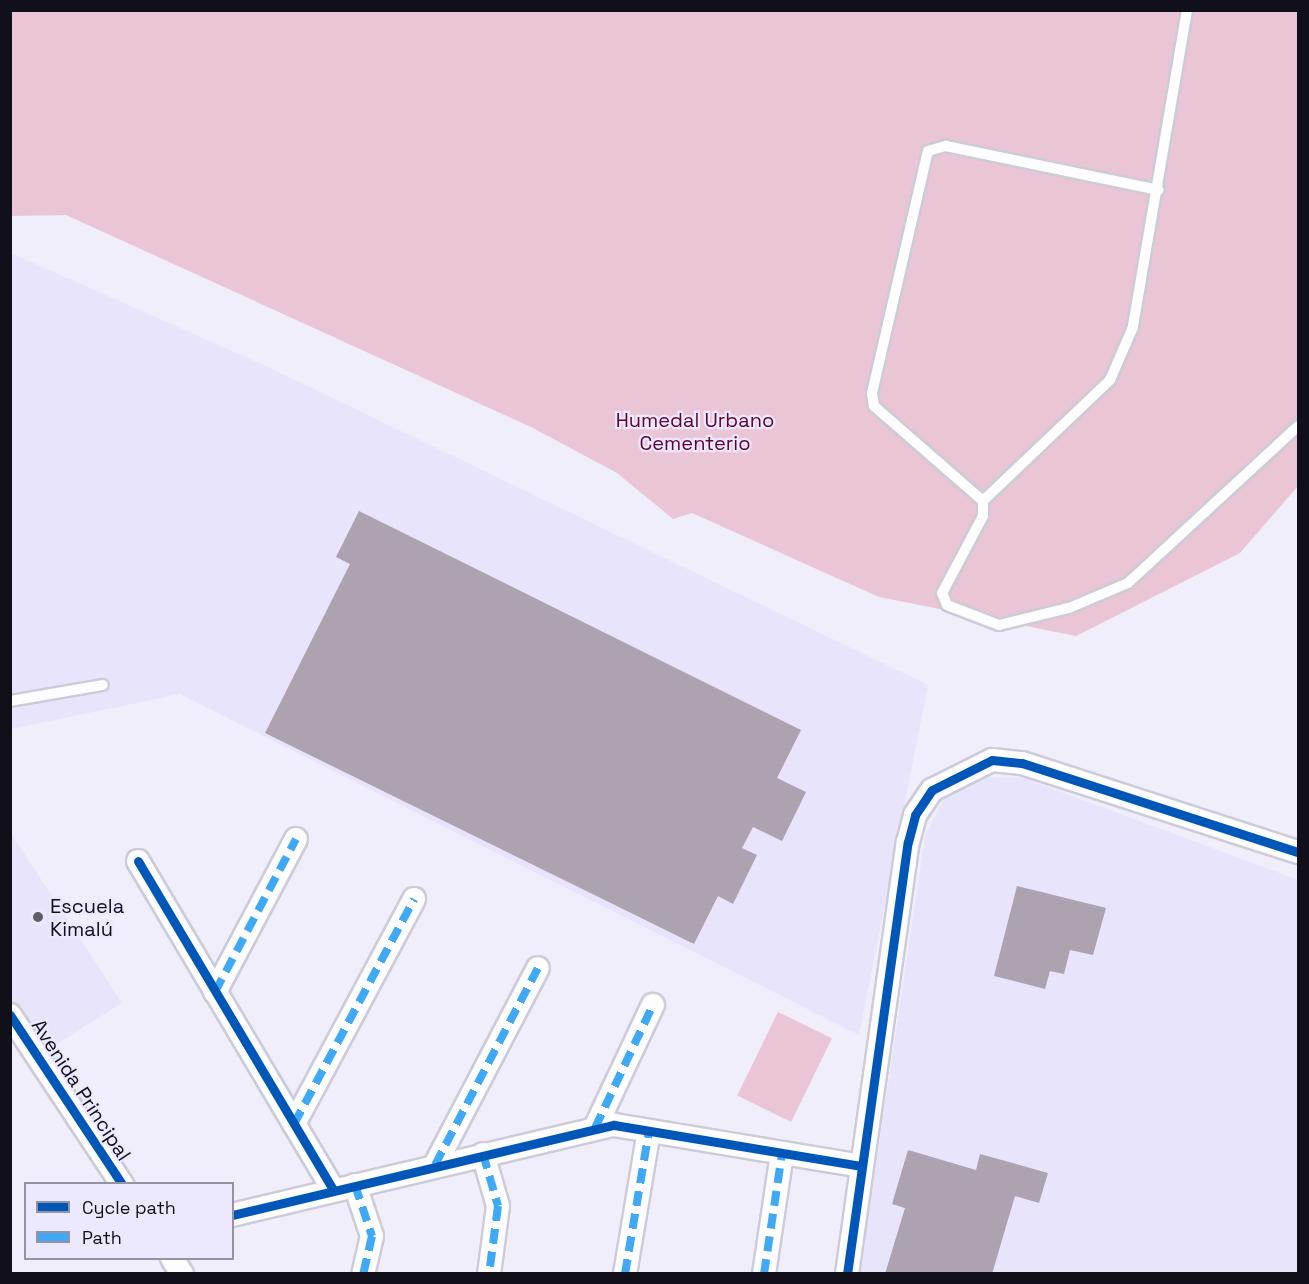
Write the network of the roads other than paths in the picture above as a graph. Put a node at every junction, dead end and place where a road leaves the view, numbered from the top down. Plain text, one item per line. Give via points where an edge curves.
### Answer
1 (1187, 10) edge
2 (1159, 189) junction
3 (1299, 426) edge
4 (983, 501) junction
5 (103, 685) dead end
6 (10, 701) edge
7 (296, 839) dead end
8 (1299, 852) edge
9 (138, 861) dead end
10 (414, 899) dead end
11 (538, 968) dead end
12 (215, 992) junction
13 (653, 1005) dead end
14 (10, 1016) edge
15 (294, 1124) junction
16 (595, 1128) junction
17 (649, 1131) junction
18 (782, 1153) junction
19 (483, 1154) junction
20 (435, 1165) junction
21 (861, 1166) junction
22 (121, 1182) edge
23 (355, 1185) junction
24 (333, 1190) junction
25 (234, 1215) edge
26 (173, 1260) edge
27 (182, 1274) edge
28 (363, 1274) edge
29 (489, 1274) edge
30 (625, 1274) edge
31 (764, 1274) edge
32 (847, 1274) edge

1 - 2 lane
2 - 4 lane via 1133,327 1110,380
2 - 4 lane via 946,146 928,151 872,393 874,406
3 - 4 lane via 1128,583 1024,621 999,625 969,615 947,605 942,593 983,516
5 - 6 lane
7 - 12 street
8 - 21 street via 1022,763 992,760 932,790 915,815 908,842
9 - 12 street
10 - 15 street
11 - 20 street
12 - 15 street
13 - 16 street
14 - 22 street, Avenida Principal
15 - 24 street
16 - 17 street
16 - 19 street
17 - 18 street
17 - 30 street
18 - 21 street
18 - 31 street
19 - 20 street
19 - 29 street via 498,1206
20 - 23 street
21 - 32 street
23 - 24 street
23 - 28 street via 372,1236
24 - 25 street
26 - 27 street

